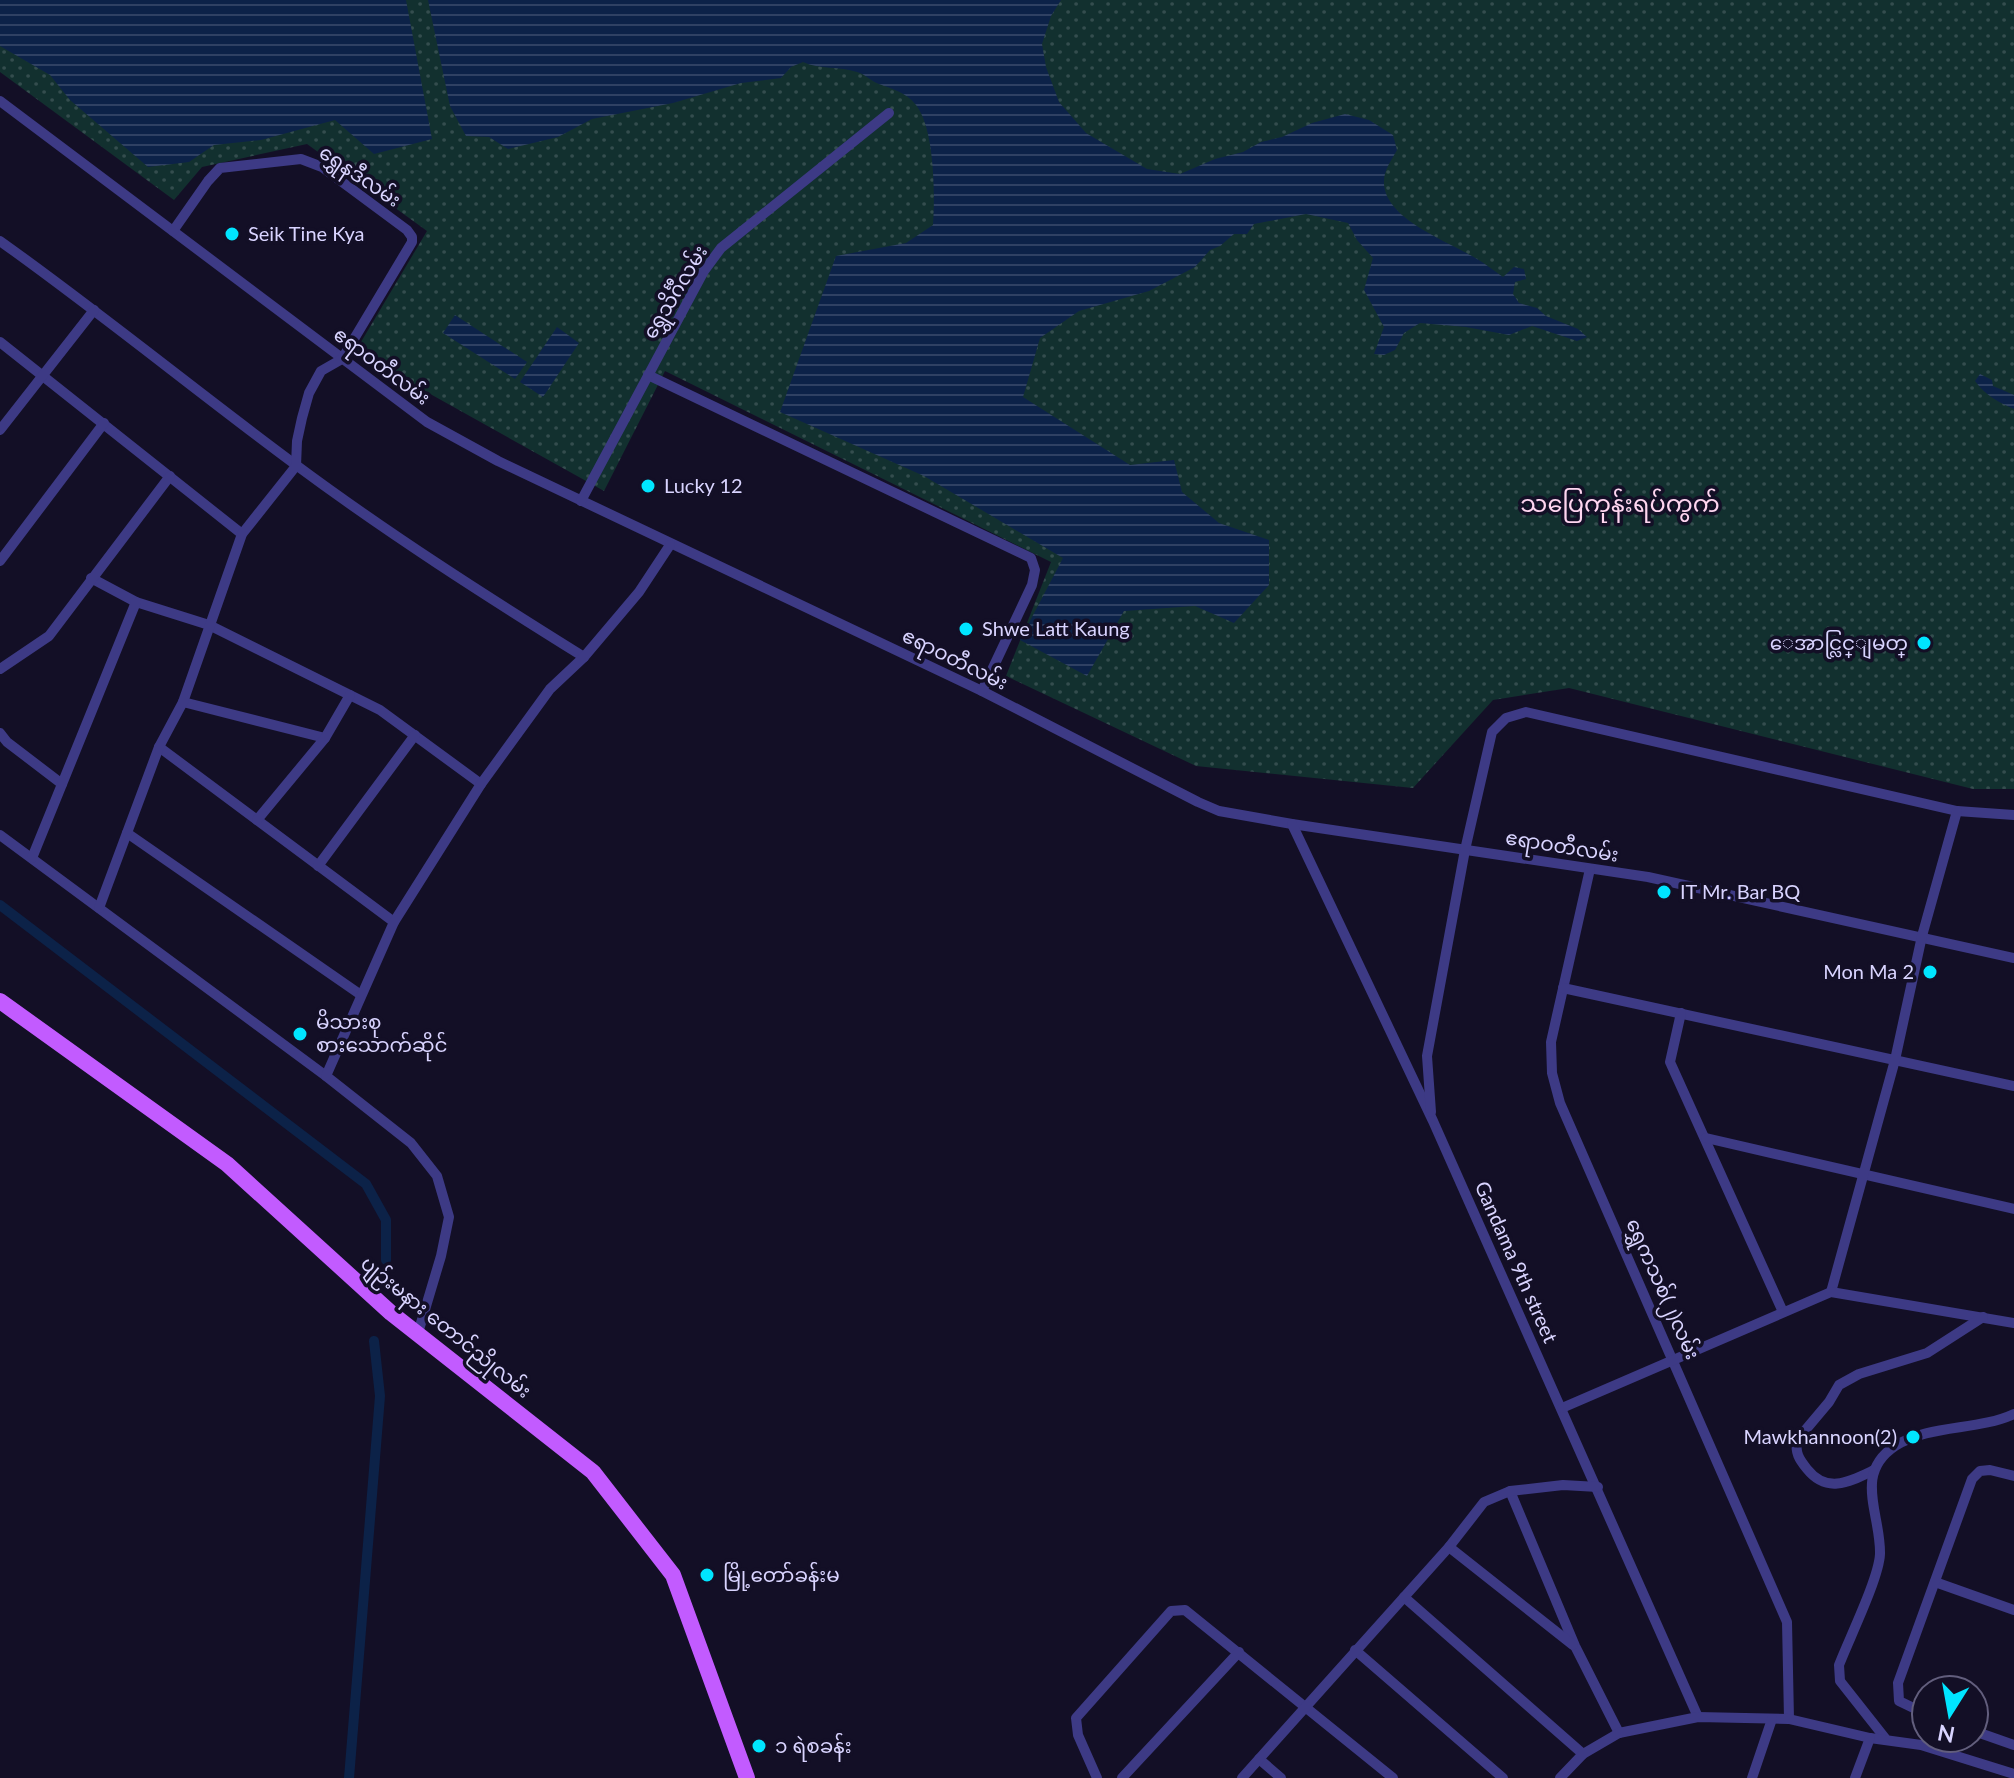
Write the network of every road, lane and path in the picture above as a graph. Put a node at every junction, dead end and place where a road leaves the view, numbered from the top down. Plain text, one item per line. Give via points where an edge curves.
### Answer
1 (0, 101) edge
2 (889, 113) dead end
3 (173, 231) junction
4 (0, 241) edge
5 (94, 310) junction
6 (0, 342) edge
7 (342, 359) junction
8 (43, 374) junction
9 (648, 375) junction
10 (104, 423) junction
11 (0, 430) edge
12 (296, 466) junction
13 (170, 476) junction
14 (581, 501) junction
15 (242, 534) junction
16 (670, 545) junction
17 (0, 561) edge
18 (91, 578) junction
19 (136, 602) junction
20 (209, 625) junction
21 (584, 657) junction
22 (0, 669) edge
23 (982, 691) junction
24 (350, 695) junction
25 (183, 702) junction
26 (0, 733) edge
27 (415, 735) junction
28 (325, 738) junction
29 (159, 747) junction
30 (62, 784) junction
31 (481, 784) junction
32 (1957, 811) junction
33 (2014, 815) edge
34 (257, 820) junction
35 (1292, 824) junction
36 (127, 833) junction
37 (0, 835) edge
38 (1465, 850) junction
39 (32, 858) junction
40 (318, 866) junction
41 (1590, 869) junction
42 (99, 908) junction
43 (394, 922) junction
44 (1922, 936) junction
45 (2014, 958) edge
46 (1563, 988) junction
47 (361, 995) junction
48 (0, 1001) edge
49 (1681, 1013) junction
50 (1895, 1060) junction
51 (326, 1076) junction
52 (2014, 1086) edge
53 (1433, 1121) junction
54 (1706, 1138) junction
55 (1864, 1173) junction
56 (2014, 1209) edge
57 (1831, 1292) junction
58 (1783, 1312) junction
59 (1983, 1317) junction
60 (2014, 1323) edge
61 (418, 1333) junction
62 (1675, 1360) junction
63 (1562, 1408) junction
64 (2014, 1414) edge
65 (1874, 1470) junction
66 (2014, 1476) edge
67 (1598, 1487) junction
68 (1510, 1491) junction
69 (1449, 1547) junction
70 (1935, 1582) junction
71 (1404, 1597) junction
72 (2014, 1610) edge
73 (1575, 1646) junction
74 (1355, 1650) junction
75 (1239, 1652) junction
76 (1307, 1706) junction
77 (1910, 1706) edge
78 (1698, 1717) junction
79 (1772, 1719) junction
80 (1789, 1719) junction
81 (1619, 1733) junction
82 (1990, 1737) edge
83 (1870, 1738) junction
84 (1885, 1738) junction
85 (2014, 1745) edge
86 (1583, 1754) junction
87 (1259, 1759) junction
88 (2014, 1774) edge
89 (747, 1778) edge
90 (1097, 1778) edge
91 (1122, 1778) edge
92 (1242, 1778) edge
93 (1281, 1778) edge
94 (1393, 1778) edge
95 (1503, 1778) edge
96 (1560, 1778) edge
97 (1752, 1778) edge
98 (1855, 1778) edge

1 - 3 street, ဧရာဝတီလမ်း
2 - 9 street, ရွှေသိင်္ဂီလမ်း via 721,248
3 - 7 street, ဧရာဝတီလမ်း
3 - 7 street, ရွှေနဒီလမ်း via 220,168 301,159 322,167 407,230 412,242
4 - 5 street
5 - 8 street
5 - 12 street
6 - 8 street
7 - 12 street via 321,371 309,393
7 - 14 street, ဧရာဝတီလမ်း via 427,422
8 - 10 street
8 - 11 street
9 - 14 street, ရွှေသိင်္ဂီလမ်း
9 - 23 street via 1031,558 1032,585
10 - 13 street
10 - 17 street
12 - 15 street
12 - 21 street via 457,578
13 - 15 street
13 - 18 street
14 - 16 street, ဧရာဝတီလမ်း
15 - 20 street
16 - 21 street via 639,592
16 - 23 street, ဧရာဝတီလမ်း
18 - 19 street
18 - 22 street via 49,636
19 - 20 street
19 - 30 street
20 - 24 street
20 - 25 street
21 - 31 street via 550,689
23 - 35 street, ဧရာဝတီလမ်း via 1198,802
24 - 27 street
24 - 28 street
25 - 28 street
25 - 29 street
26 - 30 street
27 - 31 street
27 - 40 street
28 - 34 street
29 - 34 street
29 - 36 street
30 - 39 street
31 - 43 street
32 - 33 street
32 - 38 street via 1526,712 1506,718 1492,732
32 - 44 street
34 - 40 street
35 - 38 street, ဧရာဝတီလမ်း
35 - 53 street, Gandama 9th street
36 - 42 street
36 - 47 street
37 - 39 street
38 - 41 street, ဧရာဝတီလမ်း
38 - 53 street via 1427,1056
39 - 42 street
40 - 43 street
41 - 44 street, ဧရာဝတီလမ်း
41 - 46 street, ရွှေကသစ်(၂)လမ်း
42 - 51 street
43 - 47 street
44 - 45 street, ဧရာဝတီလမ်း
44 - 50 street
46 - 49 street
46 - 62 street, ရွှေကသစ်(၂)လမ်း via 1551,1042 1560,1103
47 - 51 street
48 - 61 main road, ပျဉ်းမနား တောင်ညိုလမ်း via 227,1164
49 - 50 street
49 - 54 street via 1670,1062
50 - 52 street
50 - 55 street
51 - 61 street via 411,1143 437,1176 449,1217
53 - 63 street, Gandama 9th street
54 - 55 street
54 - 58 street
55 - 56 street
55 - 57 street
57 - 58 street
57 - 59 street
58 - 62 street
59 - 60 street
59 - 65 street via 1927,1353 1839,1385 1797,1440 1798,1456 1814,1478 1827,1485 1846,1484
61 - 89 main road, ပျဉ်းမနား တောင်ညိုလမ်း via 593,1472 673,1575
62 - 63 street
62 - 80 street, ရွှေကသစ်(၂)လမ်း via 1787,1622
63 - 67 street, Gandama 9th street
64 - 65 street via 1994,1423 1915,1438 1896,1446
65 - 84 street via 1880,1556 1839,1665 1840,1681
66 - 70 street via 1990,1470 1972,1479
67 - 68 street
67 - 78 street, Gandama 9th street
68 - 69 street via 1484,1502
68 - 73 street
69 - 71 street
69 - 73 street
70 - 72 street
70 - 77 street via 1897,1691 1899,1701
71 - 74 street
71 - 86 street
73 - 81 street
74 - 76 street
74 - 95 street
75 - 76 street
75 - 90 street via 1185,1610 1171,1611 1076,1718
75 - 91 street
76 - 87 street
76 - 94 street
78 - 79 street
78 - 81 street
79 - 80 street
79 - 97 street
80 - 83 street
81 - 86 street
82 - 85 street
83 - 84 street
83 - 98 street
84 - 88 street
86 - 96 street
87 - 92 street
87 - 93 street

